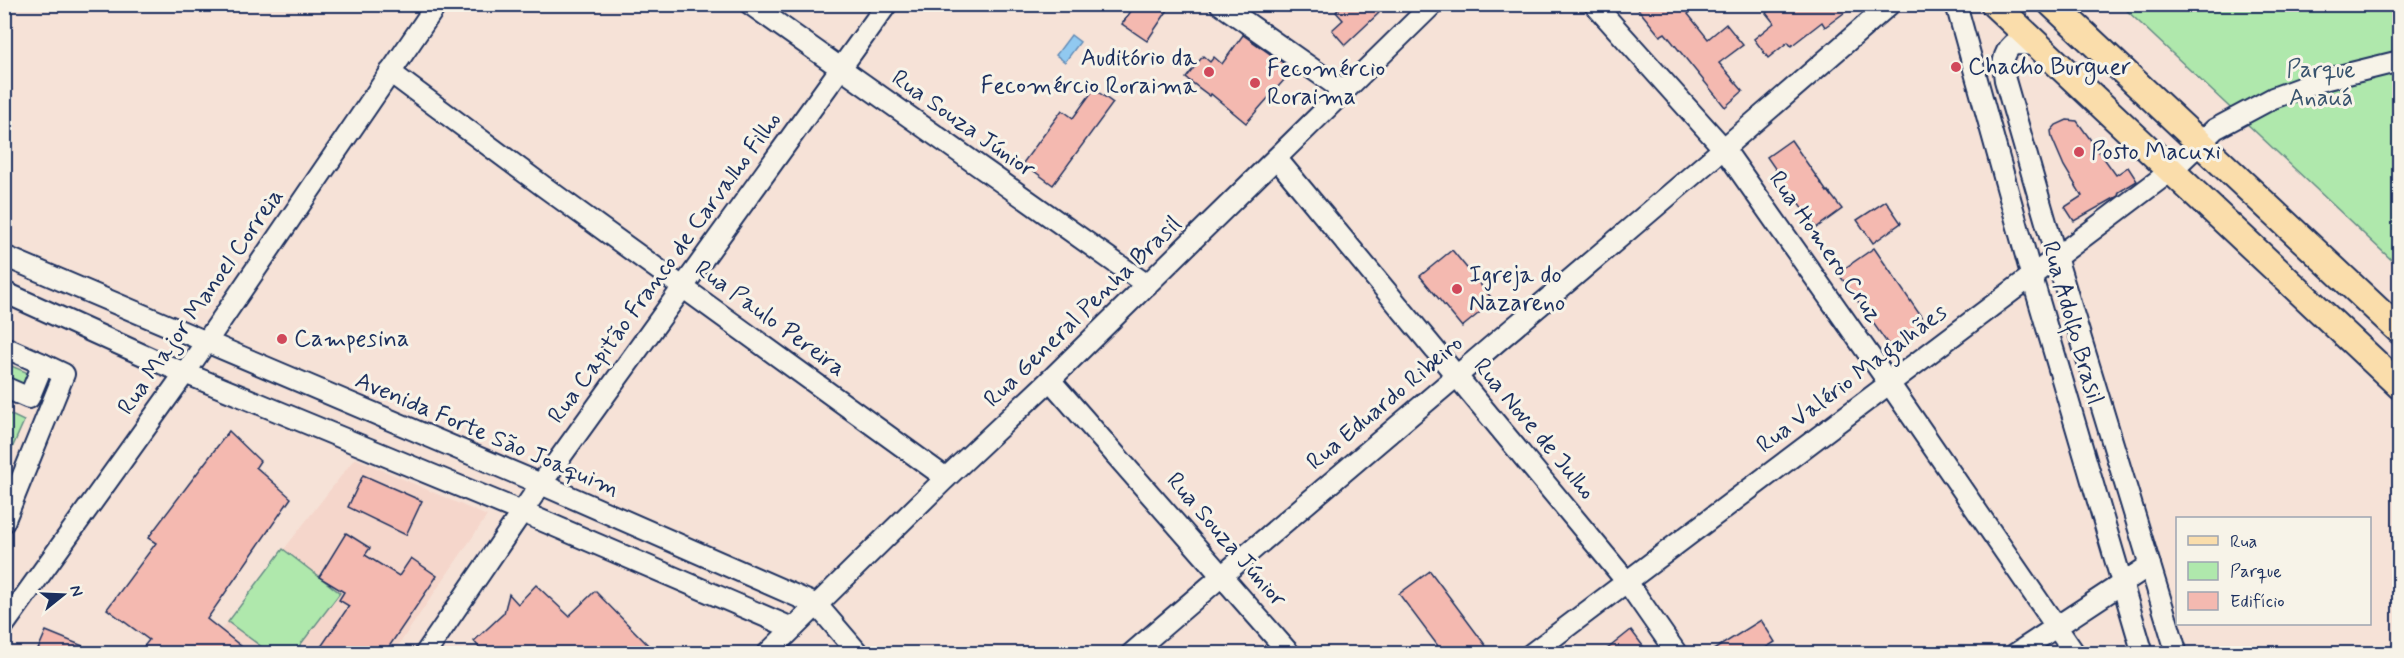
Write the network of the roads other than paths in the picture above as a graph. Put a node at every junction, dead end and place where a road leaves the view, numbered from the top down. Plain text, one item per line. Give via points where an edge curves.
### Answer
1 (437, 4) edge
2 (750, 4) edge
3 (887, 4) edge
4 (1220, 4) edge
5 (1433, 4) edge
6 (1594, 4) edge
7 (1890, 4) edge
8 (1956, 4) edge
9 (1994, 4) edge
10 (2052, 4) edge
11 (2039, 45) junction
12 (2400, 61) edge
13 (840, 70) junction
14 (390, 72) junction
15 (1344, 91) junction
16 (2202, 143) junction
17 (1725, 150) junction
18 (1277, 159) junction
19 (2172, 170) junction
20 (4, 256) edge
21 (2056, 257) junction
22 (2031, 274) junction
23 (1147, 285) junction
24 (683, 288) junction
25 (4, 292) edge
26 (2400, 331) edge
27 (206, 340) junction
28 (4, 347) edge
29 (44, 364) junction
30 (185, 373) junction
31 (1457, 376) junction
32 (1050, 380) junction
33 (1889, 383) junction
34 (2400, 386) edge
35 (4, 387) edge
36 (28, 398) junction
37 (51, 408) junction
38 (946, 478) junction
39 (541, 484) junction
40 (522, 512) junction
41 (4, 522) edge
42 (2150, 565) junction
43 (1223, 574) junction
44 (1627, 582) junction
45 (2121, 582) junction
46 (817, 605) junction
47 (4, 626) edge
48 (2056, 626) junction
49 (792, 628) junction
50 (426, 654) edge
51 (767, 654) edge
52 (859, 654) edge
53 (1131, 654) edge
54 (1290, 654) edge
55 (1531, 654) edge
56 (1677, 654) edge
57 (2015, 654) edge
58 (2075, 654) edge
59 (2143, 654) edge
60 (2176, 654) edge

1 - 14 street, Rua Major Manoel Correia
2 - 13 street, Rua Souza Júnior
3 - 13 street, Rua Capitão Franco de Carvalho Filho
4 - 15 street
5 - 15 street, Rua General Penha Brasil
6 - 17 street, Rua Homero Cruz
7 - 17 street, Rua Eduardo Ribeiro
8 - 22 street, Rua Adolfo Brasil
9 - 11 main road
10 - 16 main road
11 - 19 main road
11 - 21 street, Rua Adolfo Brasil via 2013,44 2003,56 2003,69
12 - 16 street, Rua Valério Magalhães via 2319,81 2273,98 2215,129
13 - 23 street, Rua Souza Júnior
13 - 24 street, Rua Capitão Franco de Carvalho Filho
14 - 24 street, Rua Paulo Pereira
14 - 27 street, Rua Major Manoel Correia
15 - 18 street, Rua General Penha Brasil
16 - 19 street, Rua Valério Magalhães
16 - 26 main road
17 - 31 street, Rua Eduardo Ribeiro
17 - 33 street, Rua Homero Cruz
18 - 23 street, Rua General Penha Brasil
18 - 31 street, Rua Nove de Julho
19 - 21 street, Rua Valério Magalhães
19 - 34 main road
20 - 27 street, Avenida Forte São Joaquim
21 - 22 street, Rua Valério Magalhães
21 - 42 street, Rua Adolfo Brasil
22 - 33 street, Rua Valério Magalhães
22 - 45 street, Rua Adolfo Brasil
23 - 32 street, Rua General Penha Brasil
24 - 38 street, Rua Paulo Pereira
24 - 39 street, Rua Capitão Franco de Carvalho Filho
25 - 30 street
27 - 30 street, Rua Major Manoel Correia
27 - 39 street, Avenida Forte São Joaquim
28 - 29 street
29 - 36 street
29 - 37 street via 64,374
30 - 40 street
30 - 47 street, Rua Major Manoel Correia
31 - 43 street, Rua Eduardo Ribeiro
31 - 44 street, Rua Nove de Julho
32 - 38 street, Rua General Penha Brasil
32 - 43 street, Rua Souza Júnior
33 - 44 street, Rua Valério Magalhães
33 - 48 street, Rua Homero Cruz
35 - 36 street
36 - 37 street
37 - 41 street
38 - 46 street, Rua General Penha Brasil
39 - 40 street, Rua Capitão Franco de Carvalho Filho
39 - 46 street, Avenida Forte São Joaquim
40 - 49 street
40 - 50 street, Rua Capitão Franco de Carvalho Filho
42 - 45 street
42 - 60 street, Rua Adolfo Brasil
43 - 53 street, Rua Eduardo Ribeiro
43 - 54 street, Rua Souza Júnior
44 - 55 street, Rua Valério Magalhães
44 - 56 street, Rua Nove de Julho
45 - 48 street
45 - 59 street, Rua Adolfo Brasil
46 - 49 street, Rua General Penha Brasil
46 - 52 street
48 - 57 street
48 - 58 street, Rua Homero Cruz
49 - 51 street, Rua General Penha Brasil

